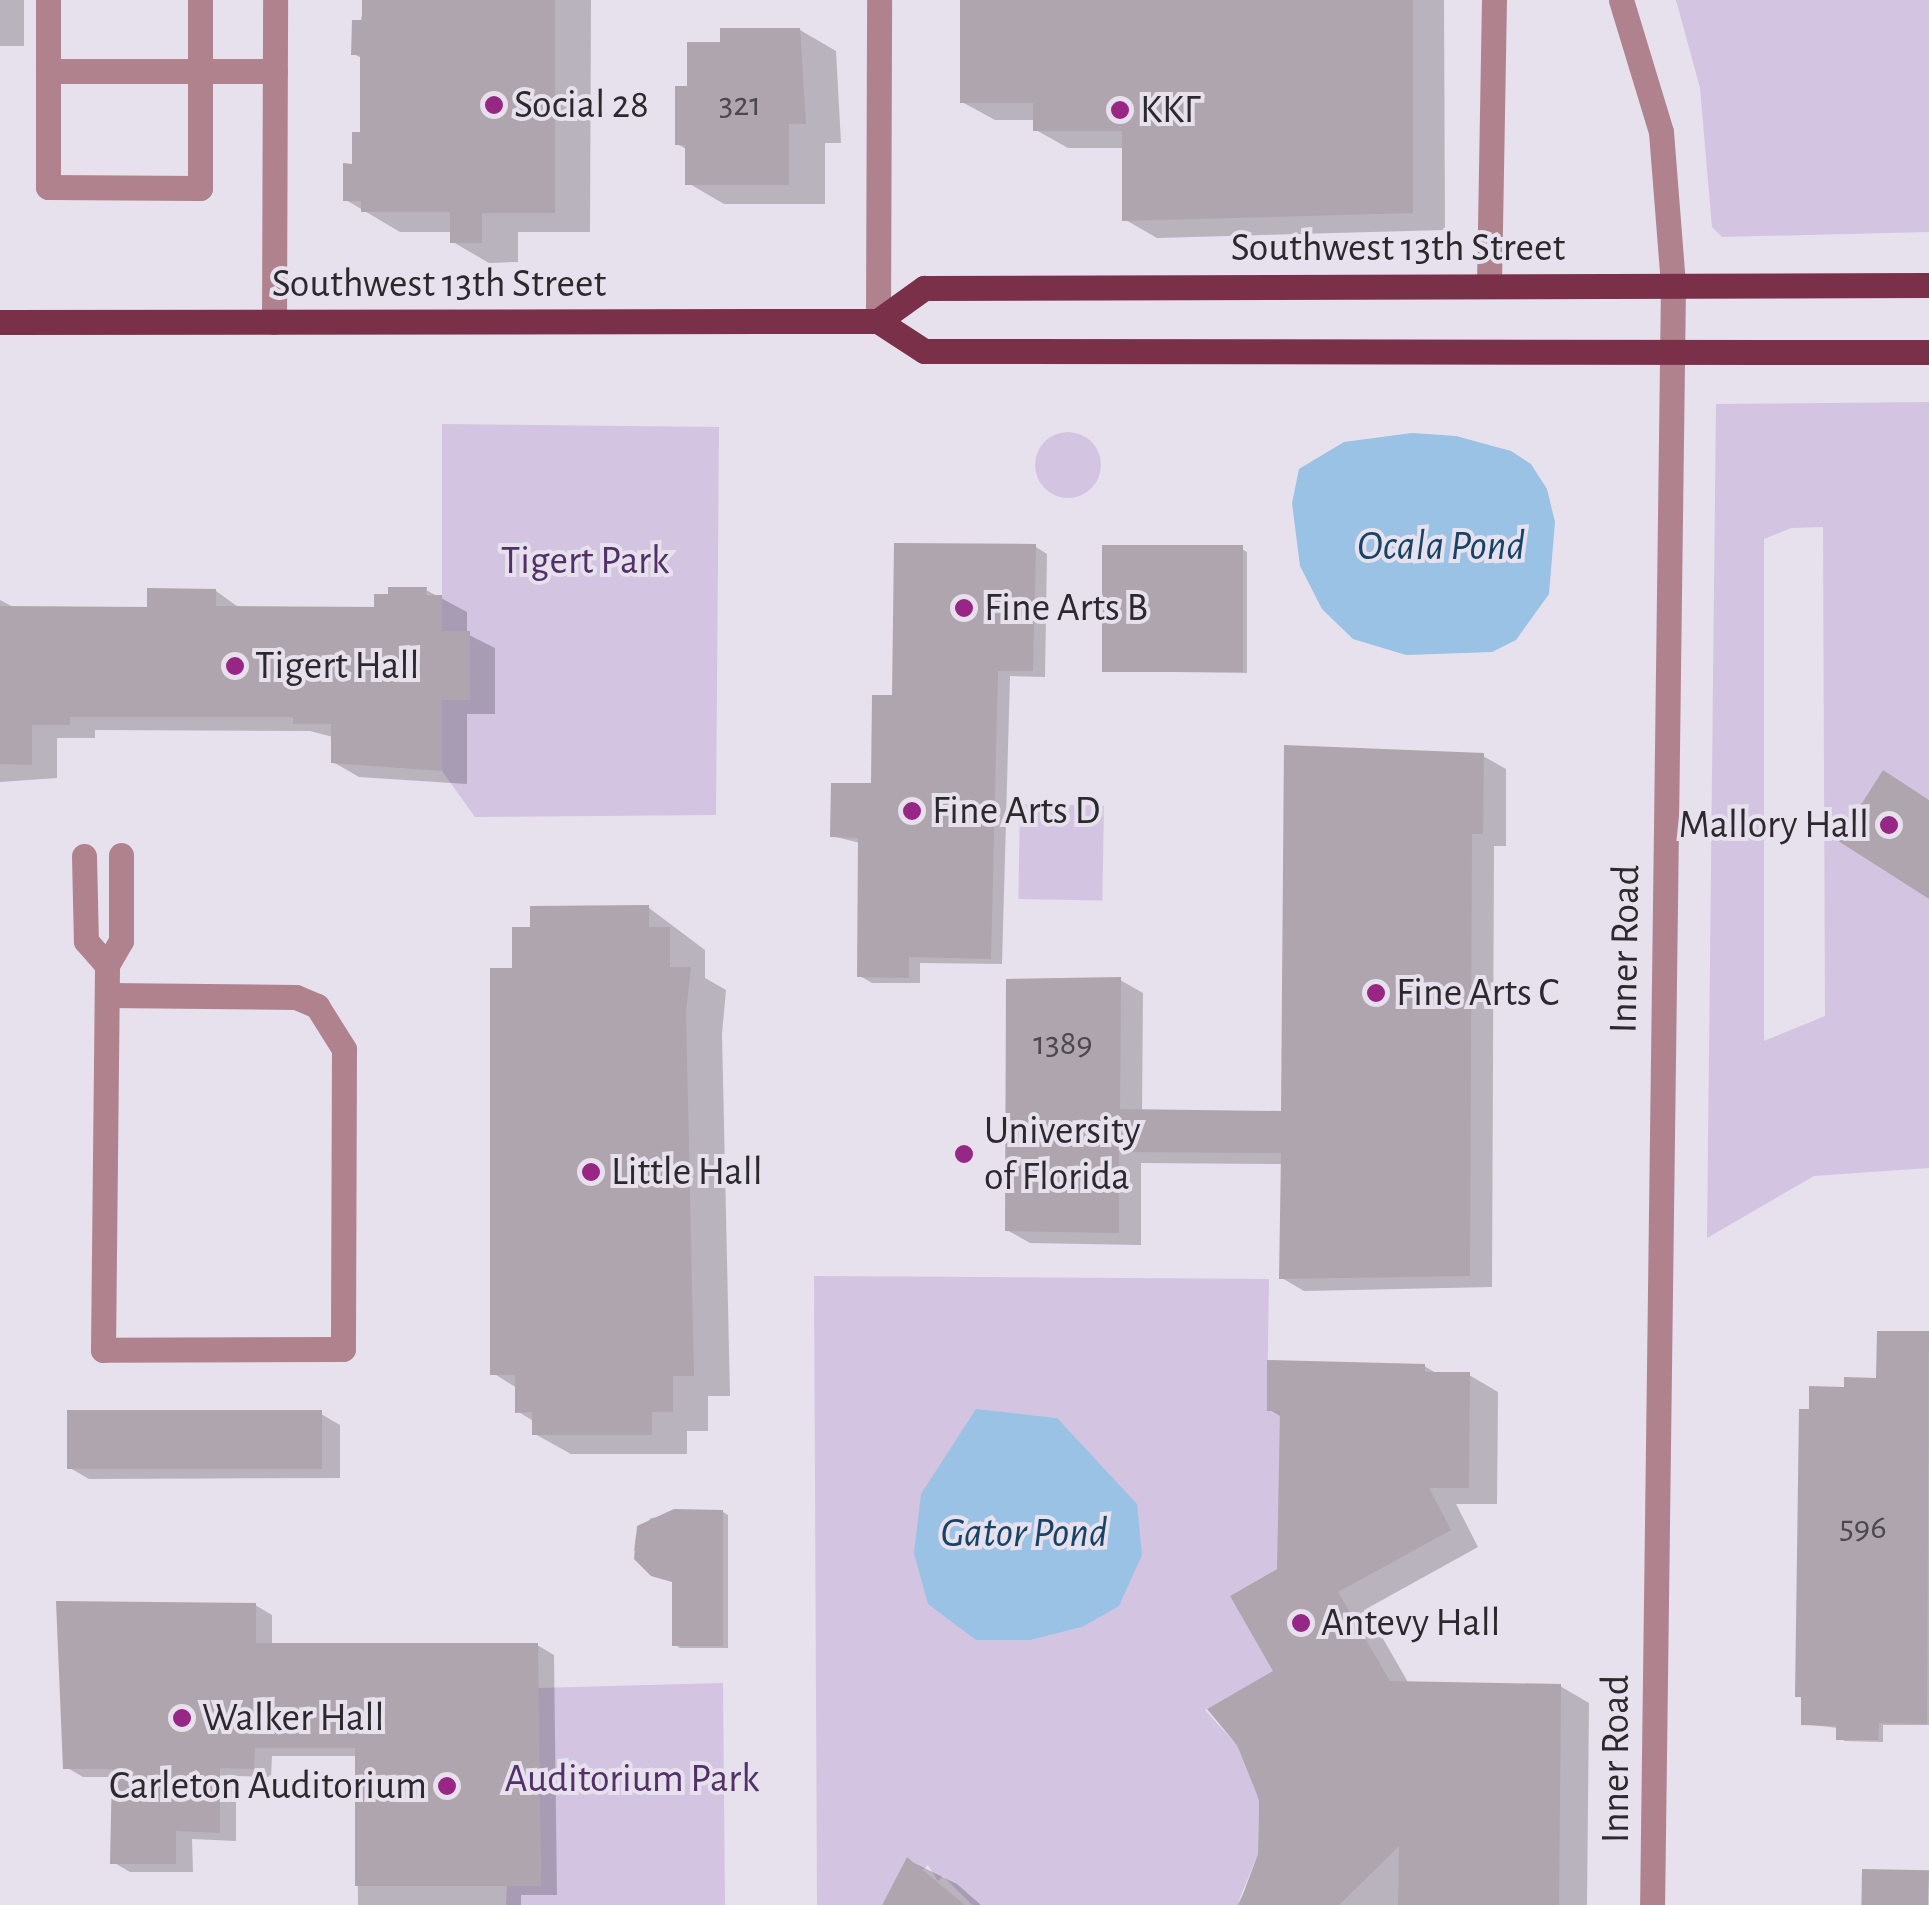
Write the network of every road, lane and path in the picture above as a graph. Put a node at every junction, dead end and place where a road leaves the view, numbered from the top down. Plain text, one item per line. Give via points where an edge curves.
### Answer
1 (48, 0) edge
2 (200, 0) edge
3 (275, 0) edge
4 (879, 0) edge
5 (1494, 0) edge
6 (1621, 0) edge
7 (48, 71) junction
8 (200, 71) junction
9 (275, 71) junction
10 (1489, 284) junction
11 (1673, 285) junction
12 (1929, 285) edge
13 (878, 321) junction
14 (0, 322) edge
15 (274, 322) junction
16 (1672, 352) junction
17 (1929, 352) edge
18 (84, 856) dead end
19 (121, 856) dead end
20 (107, 965) junction
21 (108, 995) junction
22 (1652, 1905) edge

1 - 7 street
2 - 8 street
3 - 9 street
4 - 13 street
5 - 10 street
6 - 11 street, Inner Road via 1661,132
7 - 8 street
7 - 8 street via 48,187 200,188
8 - 9 street
9 - 15 street
10 - 11 main road, Southwest 13th Street
10 - 13 main road, Southwest 13th Street via 924,288
11 - 12 main road, Southwest 13th Street
11 - 16 street, Inner Road
13 - 15 main road, Southwest 13th Street
13 - 16 main road via 924,351
14 - 15 main road, Southwest 13th Street
16 - 17 main road
16 - 22 street, Inner Road
18 - 20 street via 86,941
19 - 20 street via 122,941
20 - 21 street
21 - 21 street via 296,997 317,1006 344,1049 342,1349 103,1350

